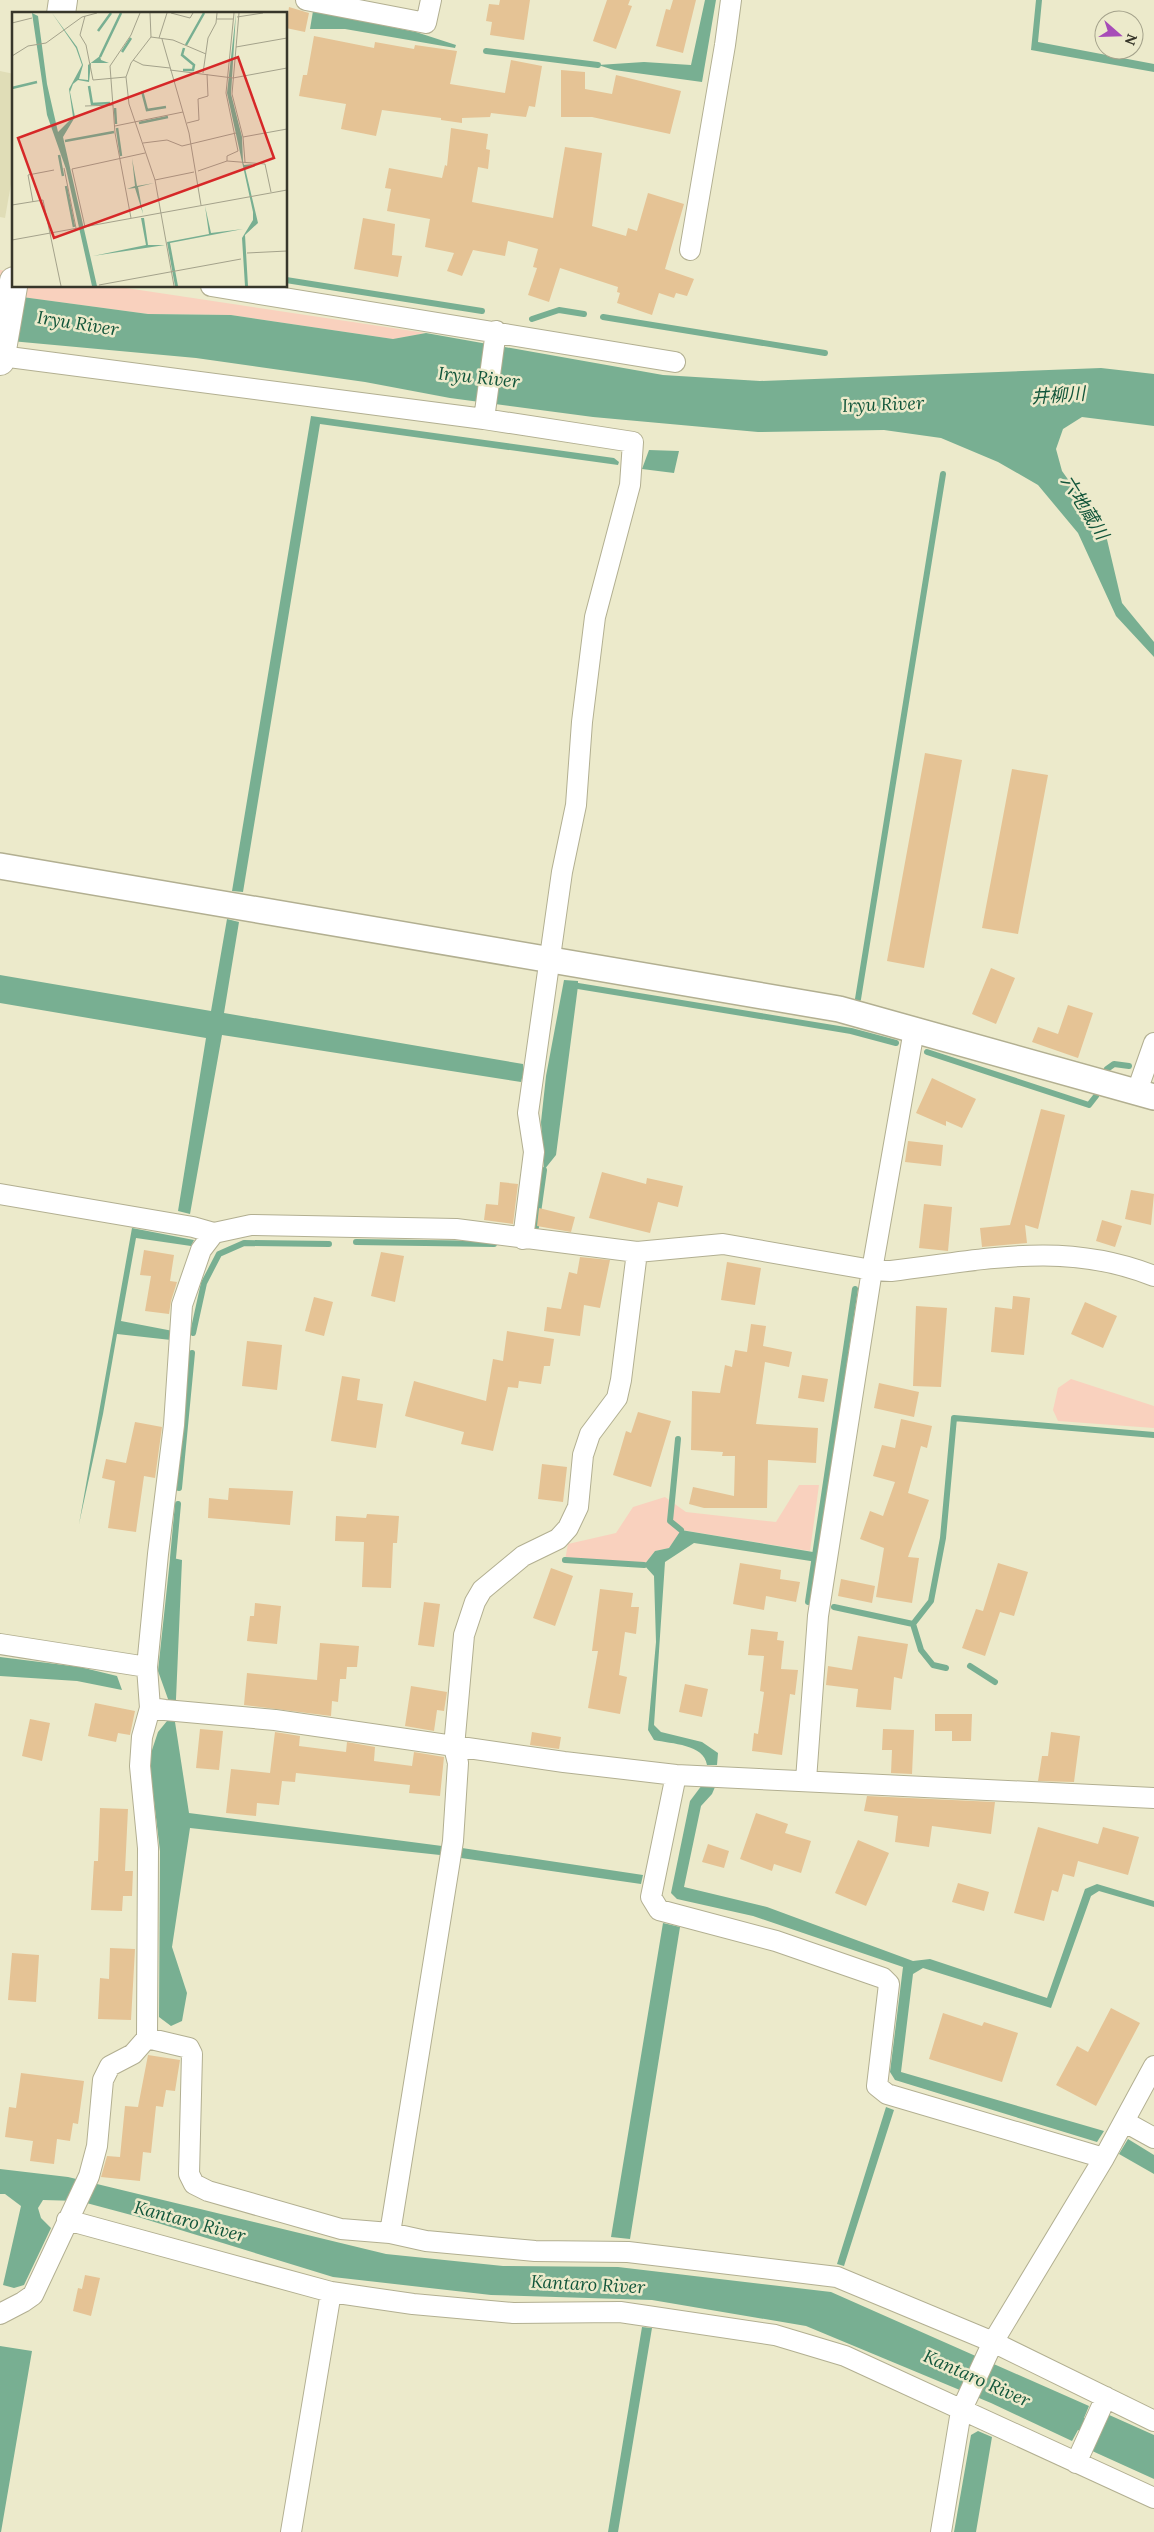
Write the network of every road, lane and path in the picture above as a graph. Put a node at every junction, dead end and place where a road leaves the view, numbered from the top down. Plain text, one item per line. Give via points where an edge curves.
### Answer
1 (306, 0) edge
2 (431, 0) edge
3 (731, 0) edge
4 (690, 250) dead end
5 (13, 288) edge
6 (224, 288) edge
7 (496, 331) junction
8 (1, 356) edge
9 (675, 362) dead end
10 (484, 420) junction
11 (0, 866) edge
12 (550, 960) junction
13 (914, 1030) junction
14 (1154, 1043) edge
15 (1145, 1095) edge
16 (0, 1194) edge
17 (214, 1233) junction
18 (524, 1239) junction
19 (637, 1252) junction
20 (872, 1270) junction
21 (1154, 1276) edge
22 (0, 1644) edge
23 (147, 1667) junction
24 (165, 1710) junction
25 (454, 1747) junction
26 (676, 1775) junction
27 (806, 1780) junction
28 (1154, 1798) edge
29 (147, 2038) junction
30 (1154, 2066) edge
31 (1125, 2122) junction
32 (1154, 2138) edge
33 (1104, 2158) junction
34 (70, 2213) junction
35 (390, 2233) junction
36 (331, 2292) junction
37 (0, 2314) edge
38 (993, 2342) junction
39 (1106, 2397) junction
40 (961, 2411) junction
41 (1154, 2421) edge
42 (1076, 2463) junction
43 (1154, 2498) edge
44 (291, 2532) edge
45 (941, 2532) edge

1 - 2 street via 426,22
3 - 4 street
5 - 8 main road
6 - 7 street
7 - 9 street
7 - 10 street
8 - 10 street
10 - 12 street via 633,442 630,485 595,617 576,805 562,872
11 - 12 street
12 - 13 street via 839,1009
12 - 18 street via 528,1113 534,1152
13 - 15 street
13 - 20 street
14 - 15 street
16 - 17 street
17 - 18 street via 251,1225 456,1229
17 - 23 street via 201,1250 182,1305 174,1426
18 - 19 street
19 - 20 street via 723,1244
19 - 25 street via 617,1398 590,1434 583,1456 578,1506 568,1528 558,1539 523,1556 482,1590 475,1602 464,1635
20 - 21 street via 891,1271 1030,1254 1082,1256
20 - 27 street via 818,1616
22 - 23 street
23 - 24 street
24 - 25 street via 275,1720
24 - 29 street via 142,1736 140,1766 148,1848
25 - 26 street
25 - 35 street via 458,1763 453,1841
26 - 27 street
26 - 33 street via 651,1897 659,1910 776,1940 883,1978 889,1984 877,2086 887,2094
27 - 28 street
29 - 34 street via 133,2054 110,2066 103,2080 97,2146 89,2176
29 - 35 street via 181,2045 189,2048 192,2054 190,2174 194,2184 208,2191 341,2229
30 - 31 street
31 - 32 street
31 - 33 street
33 - 38 street
34 - 36 street
34 - 37 street via 33,2295
35 - 38 street via 426,2241 535,2251 628,2252 837,2276
36 - 40 street via 413,2304 513,2313 620,2312 775,2335 845,2356
36 - 44 street
38 - 39 street
38 - 40 street
39 - 41 street
39 - 42 street
40 - 42 street
40 - 45 street
42 - 43 street

